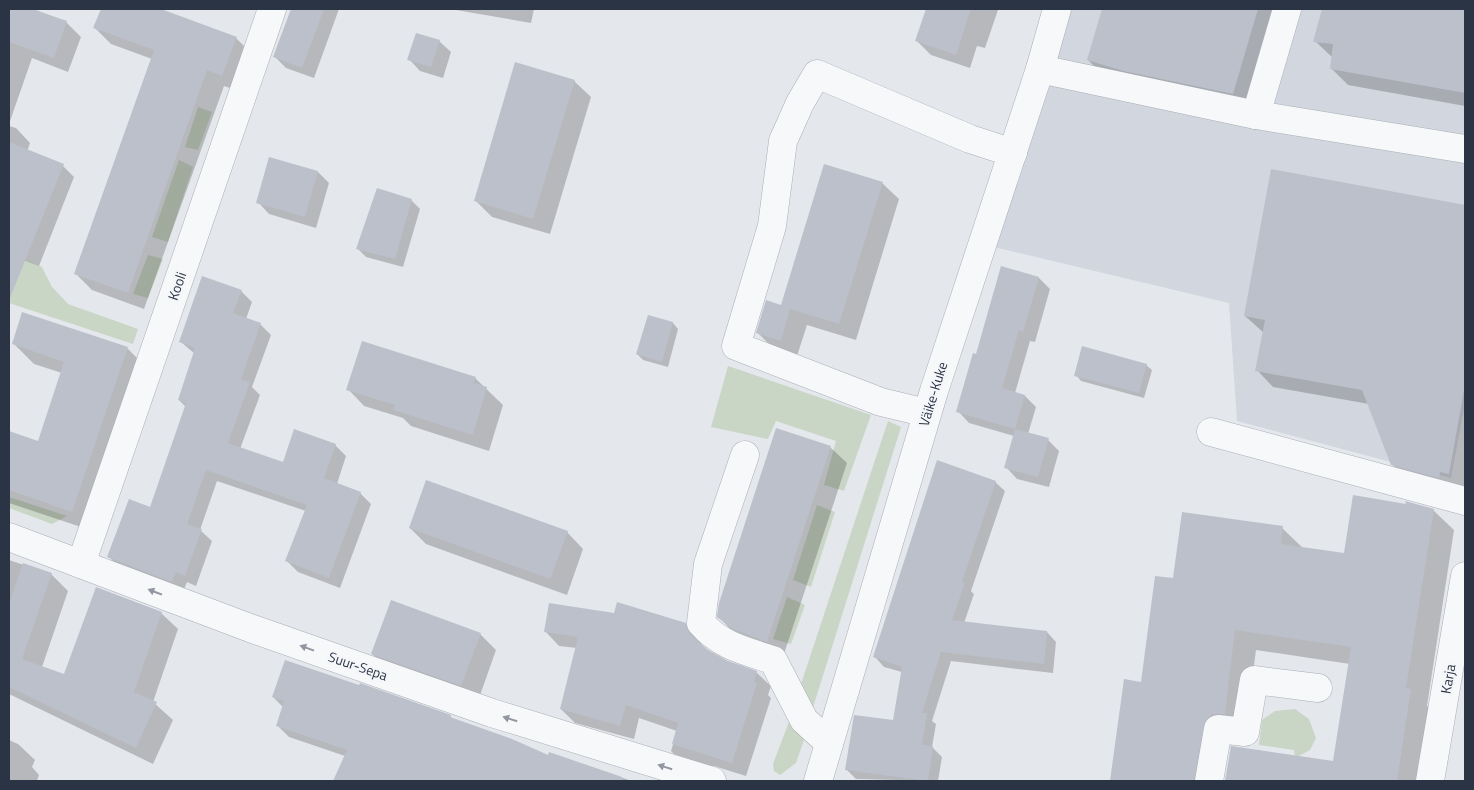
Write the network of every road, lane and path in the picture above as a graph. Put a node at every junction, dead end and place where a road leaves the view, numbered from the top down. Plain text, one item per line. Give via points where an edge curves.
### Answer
1 (272, 9) edge
2 (1057, 9) edge
3 (1287, 9) edge
4 (1040, 69) junction
5 (1256, 115) junction
6 (1465, 149) edge
7 (1012, 153) junction
8 (927, 413) junction
9 (1211, 432) dead end
10 (745, 455) dead end
11 (1465, 501) edge
12 (11, 544) edge
13 (82, 564) junction
14 (1465, 576) edge
15 (1318, 688) dead end
16 (829, 743) junction
17 (712, 781) edge
18 (818, 781) edge
19 (1209, 781) edge
20 (1430, 781) edge

1 - 13 street, Kooli
2 - 4 street, Väike-Kuke
3 - 5 street
4 - 5 street
4 - 7 street, Väike-Kuke
5 - 6 street
7 - 8 street, Väike-Kuke
7 - 8 street via 970,139 817,74 782,141 772,226 736,346 881,402
8 - 16 street, Väike-Kuke
9 - 11 street
10 - 16 street via 708,564 701,623 712,636 730,647 773,660 804,720
12 - 13 street, Suur-Sepa
17 -> 13 street, Suur-Sepa via 492,713 250,628
14 - 20 street, Karja
15 - 19 street via 1254,680 1245,732 1218,729
16 - 18 street, Väike-Kuke

